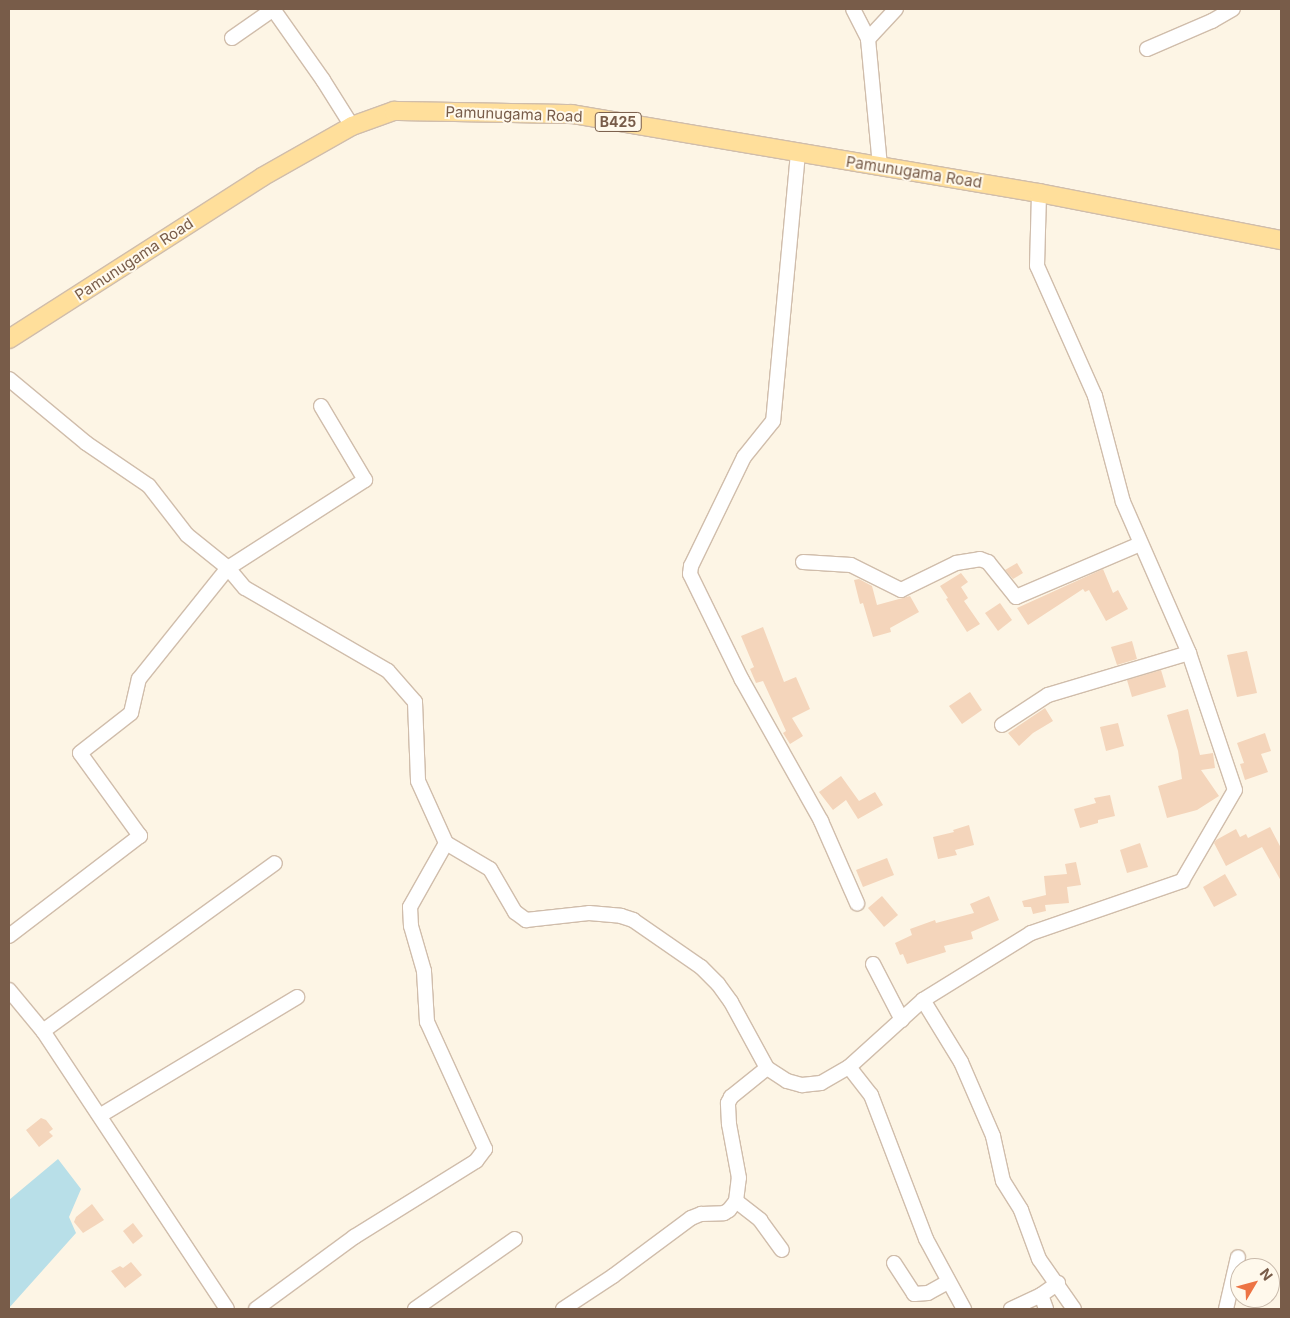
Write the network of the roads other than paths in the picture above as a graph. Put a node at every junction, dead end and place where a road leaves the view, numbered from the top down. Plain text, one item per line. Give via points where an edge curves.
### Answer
1 (272, 9) edge
2 (853, 9) edge
3 (896, 9) edge
4 (1233, 9) edge
5 (232, 38) dead end
6 (868, 39) junction
7 (1147, 49) dead end
8 (352, 126) junction
9 (798, 152) junction
10 (880, 167) junction
11 (1039, 193) junction
12 (1281, 240) edge
13 (9, 339) edge
14 (9, 379) edge
15 (321, 406) dead end
16 (1140, 544) junction
17 (803, 562) dead end
18 (228, 568) junction
19 (1189, 653) junction
20 (1002, 725) dead end
21 (446, 843) junction
22 (275, 863) dead end
23 (857, 903) dead end
24 (9, 936) edge
25 (873, 964) dead end
26 (9, 990) edge
27 (298, 997) dead end
28 (924, 1000) junction
29 (902, 1020) junction
30 (44, 1031) junction
31 (850, 1067) junction
32 (767, 1068) junction
33 (101, 1115) junction
34 (736, 1201) junction
35 (515, 1239) dead end
36 (782, 1250) dead end
37 (1238, 1257) dead end
38 (894, 1263) dead end
39 (948, 1282) junction
40 (1058, 1283) junction
41 (1041, 1295) junction
42 (227, 1309) edge
43 (256, 1309) edge
44 (415, 1309) edge
45 (563, 1309) edge
46 (964, 1309) edge
47 (1011, 1309) edge
48 (1046, 1309) edge
49 (1074, 1309) edge
50 (1226, 1309) edge

1 - 5 street
1 - 8 street via 324,80
2 - 6 street
3 - 6 street
4 - 7 street
6 - 10 street
8 - 9 main road, Pamunugama Road / B425 via 394,111 572,114
8 - 13 main road, Pamunugama Road / B425 via 262,177
9 - 10 main road, Pamunugama Road / B425
9 - 23 street via 773,421 744,457 690,574 742,680 821,822
10 - 11 main road, Pamunugama Road / B425
11 - 12 main road, Pamunugama Road / B425
11 - 16 street via 1037,266 1095,396 1123,502
14 - 18 street via 86,443 149,486 187,535
15 - 18 street via 365,480
16 - 17 street via 1016,597 988,562 980,559 956,563 901,590 851,565
16 - 19 street
18 - 21 street via 245,588 388,670 415,702 418,781
18 - 24 street via 139,679 131,713 80,753 140,836
19 - 20 street via 1048,695
19 - 28 street via 1235,790 1182,881 1031,933
21 - 32 street via 490,869 516,912 526,920 589,913 621,916 633,920 701,967 732,1002
21 - 43 street via 410,908 410,926 424,971 427,1022 485,1149 476,1161 354,1237
22 - 30 street
25 - 29 street
26 - 30 street
27 - 33 street
28 - 29 street
28 - 40 street via 961,1062 992,1136 1003,1181 1021,1210 1039,1259
29 - 31 street
30 - 33 street
31 - 32 street via 822,1083 802,1086
31 - 39 street via 871,1094 926,1239
32 - 34 street via 728,1103 739,1178
33 - 42 street
34 - 36 street via 760,1220
34 - 45 street via 724,1212 691,1218
35 - 44 street
37 - 50 street
38 - 39 street via 914,1294 928,1293
39 - 46 street
40 - 41 street
40 - 49 street
41 - 47 street
41 - 48 street

